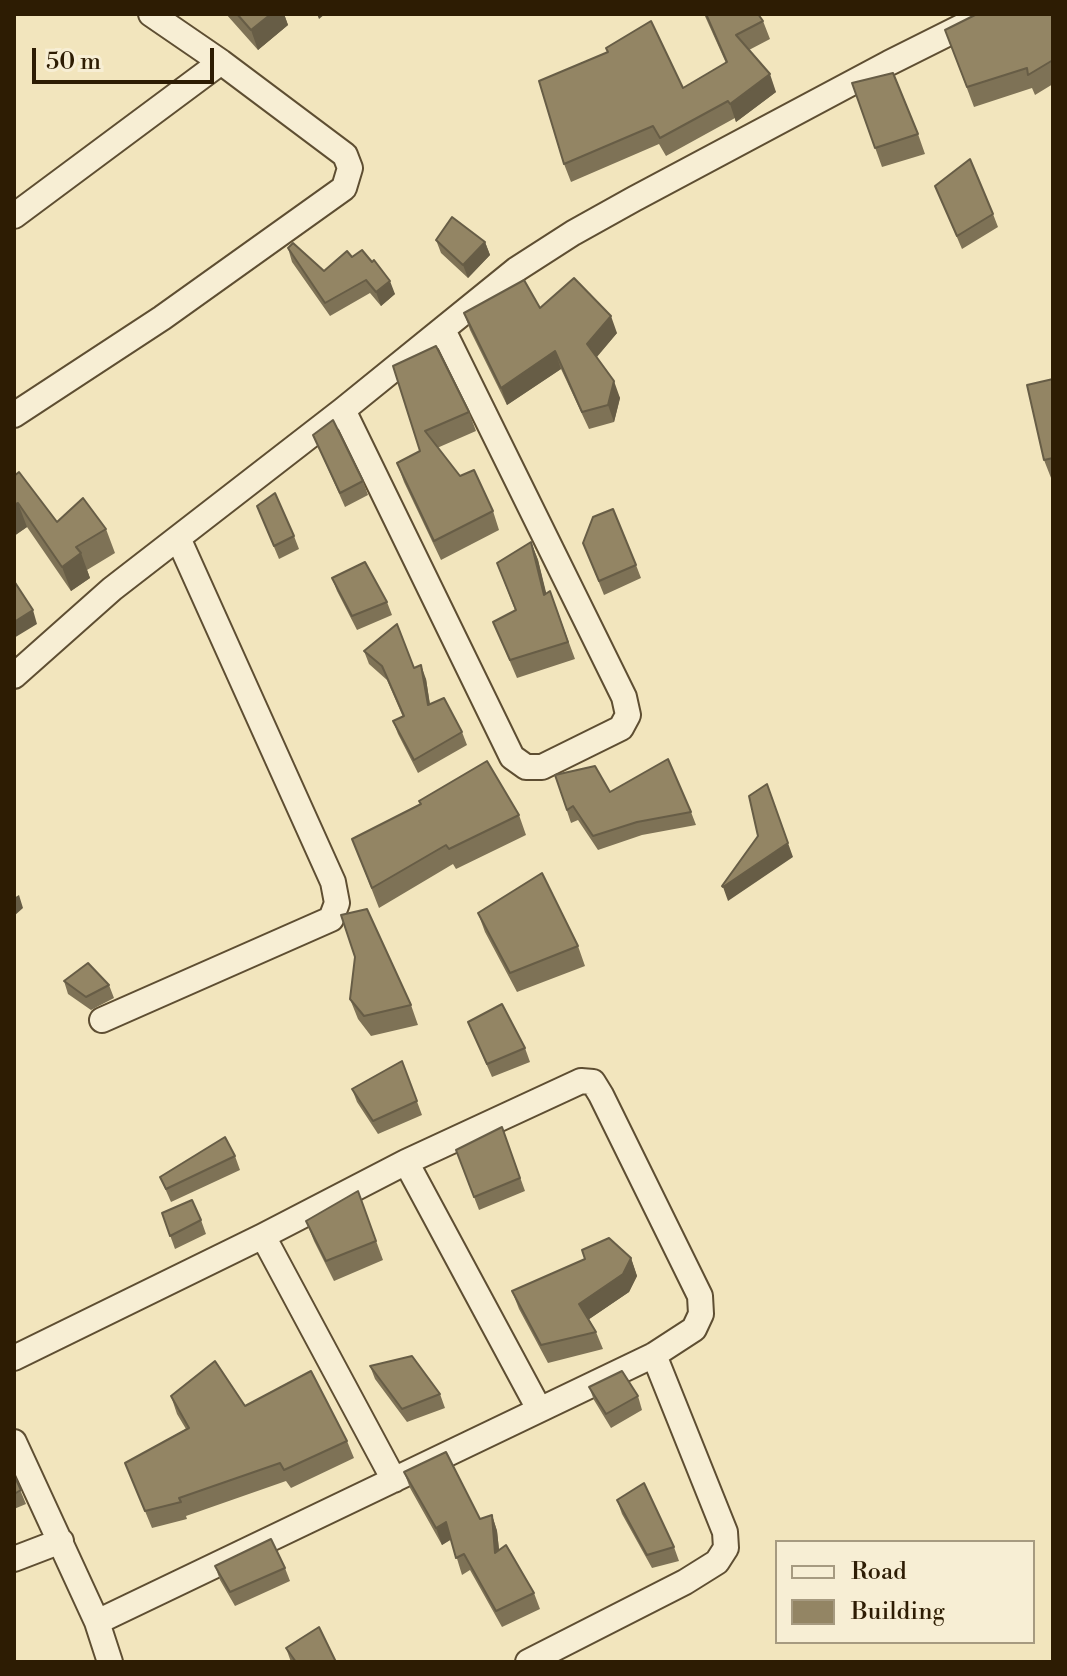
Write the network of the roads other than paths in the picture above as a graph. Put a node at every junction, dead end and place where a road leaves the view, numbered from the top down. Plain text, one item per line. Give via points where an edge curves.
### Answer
1 (151, 14) edge
2 (987, 14) edge
3 (221, 62) junction
4 (14, 216) edge
5 (443, 330) junction
6 (343, 410) junction
7 (14, 415) edge
8 (178, 538) junction
9 (14, 676) edge
10 (102, 1020) dead end
11 (406, 1162) junction
12 (263, 1236) junction
13 (654, 1355) junction
14 (14, 1358) edge
15 (539, 1409) junction
16 (14, 1442) edge
17 (394, 1480) junction
18 (61, 1541) junction
19 (14, 1559) edge
20 (97, 1622) junction
21 (110, 1662) edge
22 (528, 1662) edge

1 - 3 street
2 - 5 street via 573,233 517,269
3 - 4 street
3 - 7 street via 345,155 350,168 344,188
5 - 6 street
5 - 6 street via 624,697 628,715 621,728 542,767 526,767 512,757
6 - 8 street
8 - 9 street
8 - 10 street via 333,882 337,903 331,919
11 - 12 street
11 - 13 street via 581,1081 593,1082 700,1296 701,1314 694,1329
11 - 15 street
12 - 14 street
12 - 17 street
13 - 15 street
13 - 22 street via 725,1532 726,1548 717,1562 685,1582
15 - 17 street
16 - 18 street
17 - 20 street
18 - 19 street
18 - 20 street
20 - 21 street

